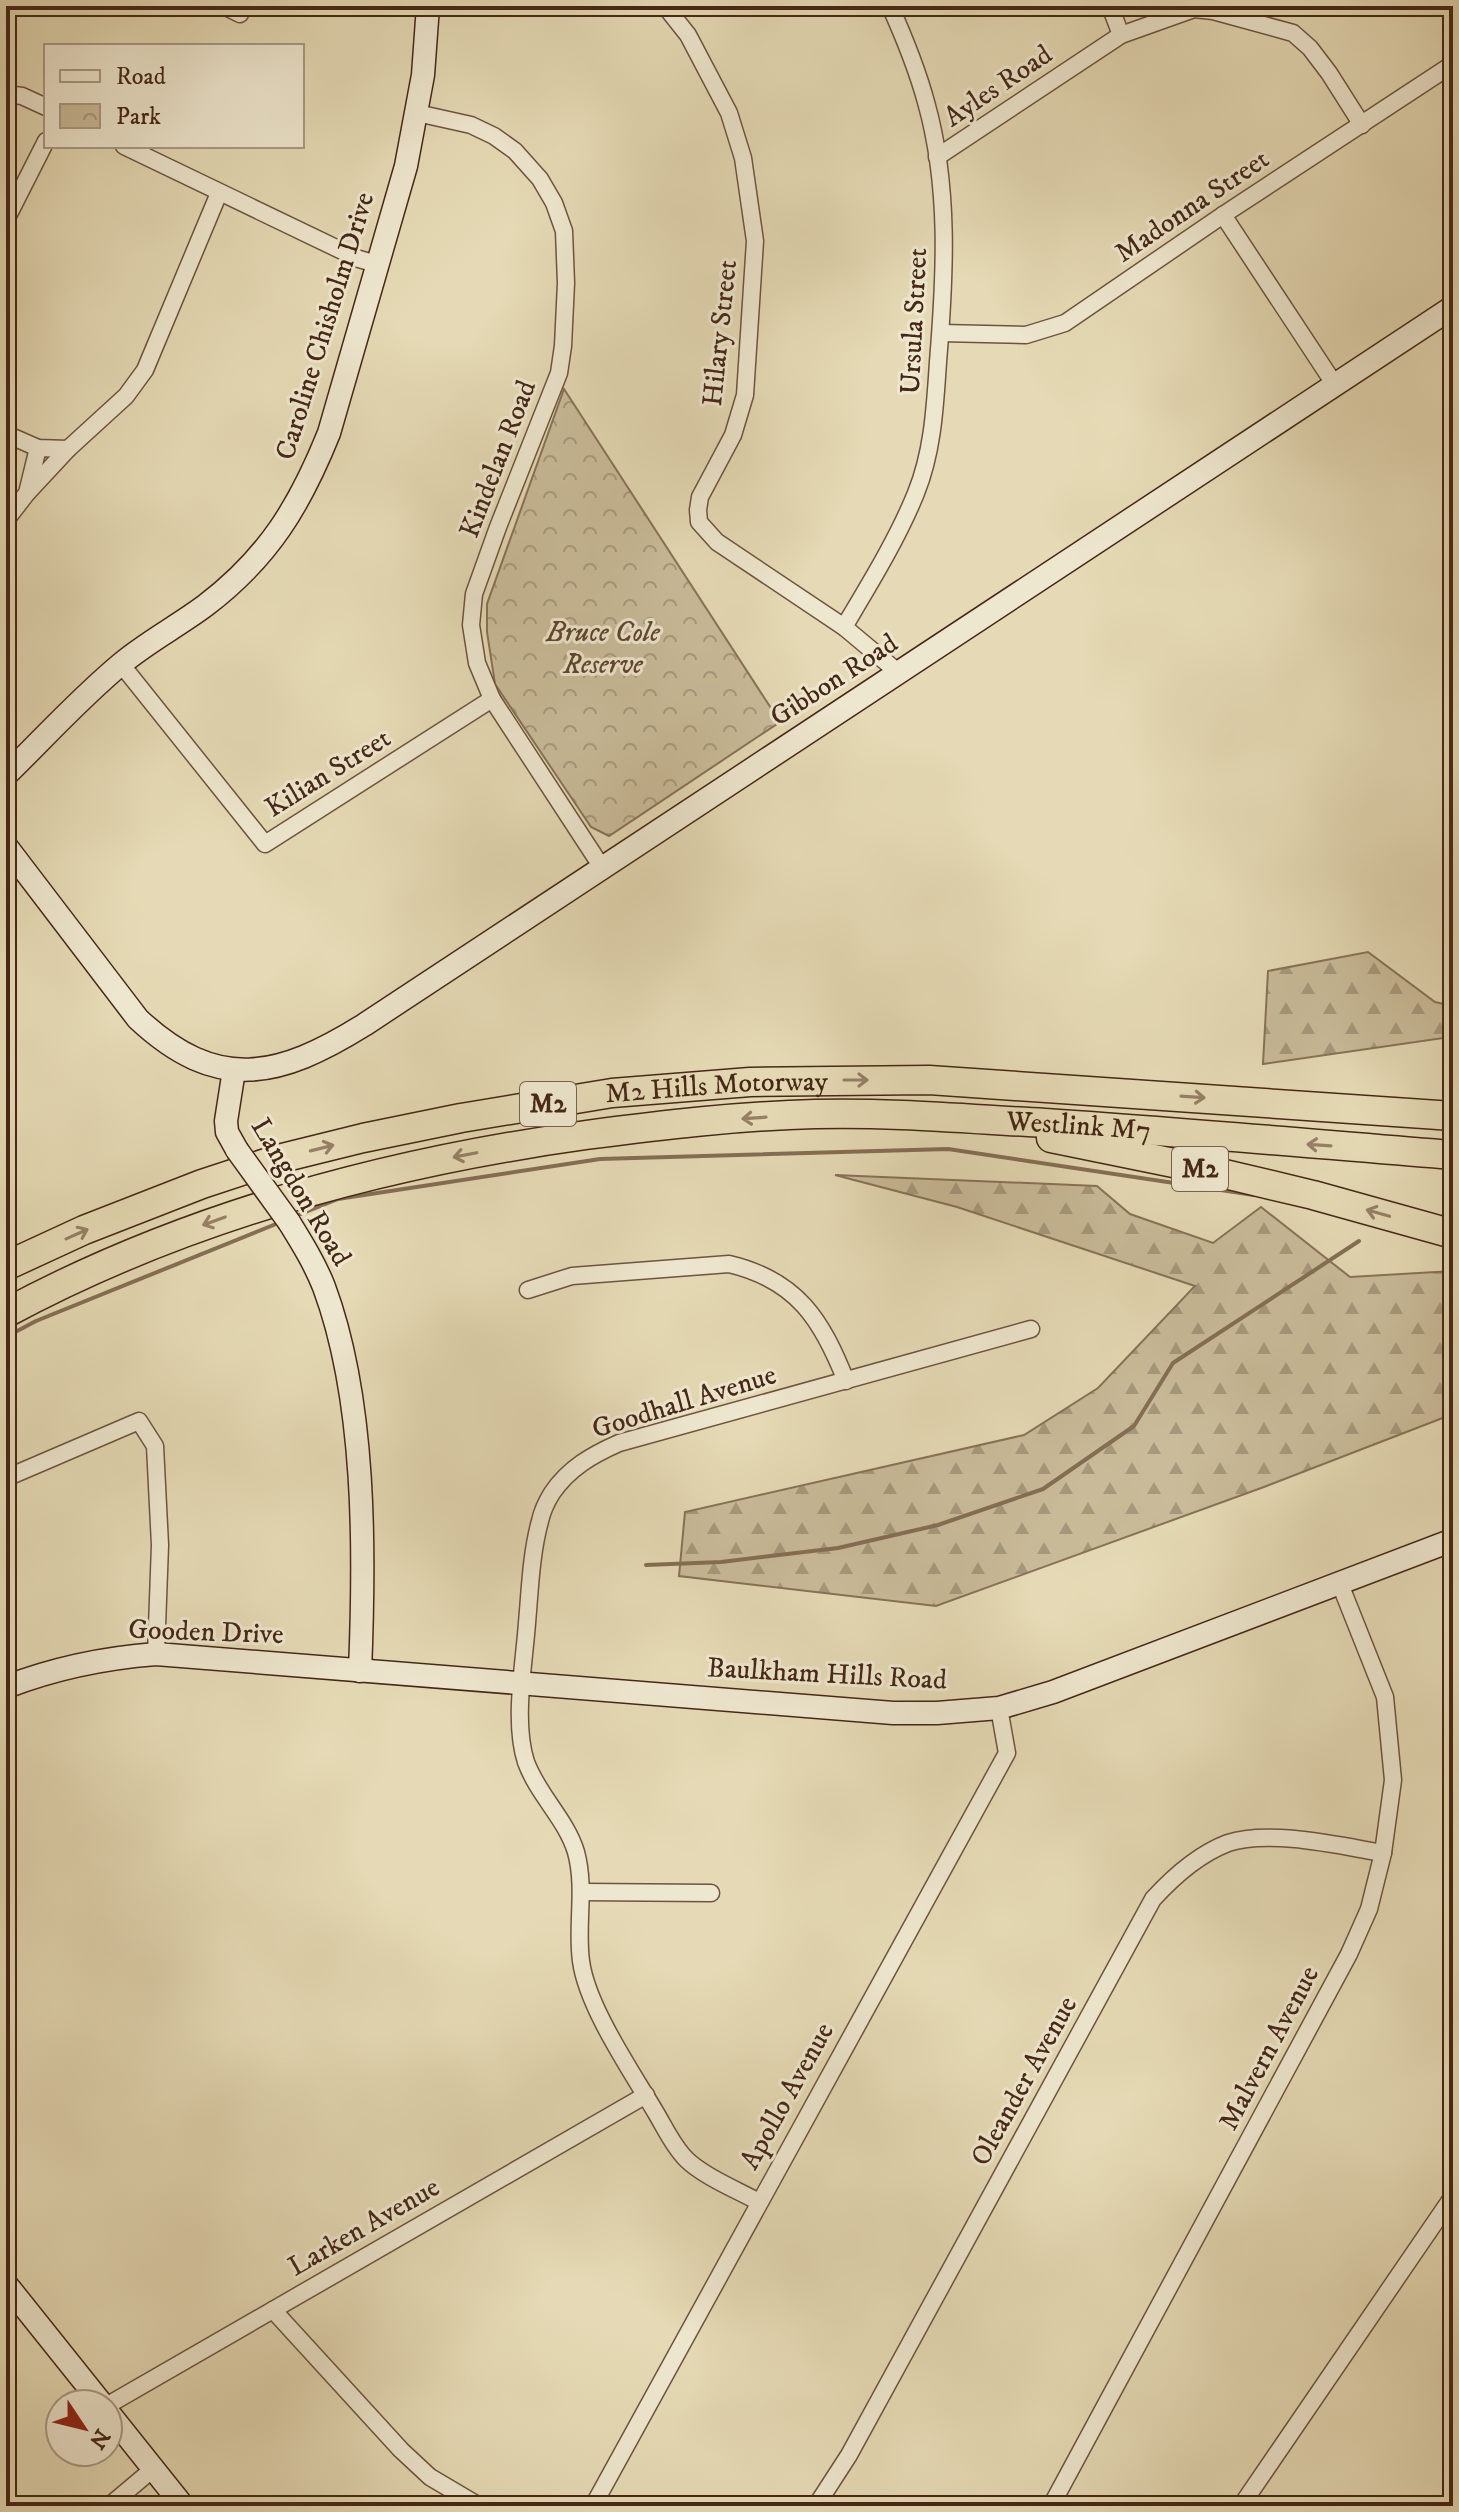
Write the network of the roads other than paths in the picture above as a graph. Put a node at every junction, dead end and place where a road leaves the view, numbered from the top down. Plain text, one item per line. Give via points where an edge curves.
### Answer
1 (224, 6) edge
2 (428, 6) edge
3 (665, 6) edge
4 (890, 6) edge
5 (1110, 6) edge
6 (240, 14) dead end
7 (1121, 35) junction
8 (1453, 64) edge
9 (6, 94) edge
10 (44, 106) edge
11 (417, 113) junction
12 (1362, 125) junction
13 (44, 145) edge
14 (128, 148) edge
15 (937, 157) junction
16 (219, 193) junction
17 (1223, 215) junction
18 (6, 220) edge
19 (377, 264) junction
20 (1453, 307) edge
21 (941, 333) junction
22 (1335, 385) junction
23 (6, 434) edge
24 (38, 448) junction
25 (68, 449) junction
26 (27, 493) junction
27 (7, 519) edge
28 (844, 627) junction
29 (121, 664) junction
30 (899, 673) junction
31 (492, 699) junction
32 (6, 775) edge
33 (6, 846) edge
34 (603, 869) junction
35 (234, 1070) junction
36 (1453, 1116) edge
37 (944, 1117) junction
38 (1453, 1155) edge
39 (1453, 1234) edge
40 (6, 1266) edge
41 (528, 1290) dead end
42 (6, 1313) edge
43 (1031, 1329) dead end
44 (846, 1381) junction
45 (6, 1478) edge
46 (1453, 1540) edge
47 (1340, 1584) junction
48 (156, 1654) junction
49 (360, 1671) junction
50 (522, 1684) junction
51 (6, 1687) edge
52 (999, 1708) junction
53 (1383, 1853) junction
54 (582, 1892) junction
55 (711, 1893) dead end
56 (646, 2095) junction
57 (1453, 2196) edge
58 (759, 2202) junction
59 (6, 2284) edge
60 (273, 2310) junction
61 (89, 2388) edge
62 (124, 2396) edge
63 (124, 2432) edge
64 (153, 2469) junction
65 (109, 2506) edge
66 (183, 2506) edge
67 (479, 2506) edge
68 (593, 2506) edge
69 (816, 2506) edge
70 (1051, 2506) edge
71 (1241, 2506) edge

1 - 6 street
2 - 11 street, Caroline Chisholm Drive
3 - 28 street, Hilary Street via 688,35 729,113 743,158 755,241 745,395 733,435 700,497 699,522 717,542
4 - 15 street, Ursula Street via 927,104
5 - 7 street
7 - 12 street, Ayles Road via 1194,9 1293,33 1310,48
7 - 15 street, Ayles Road
8 - 12 street, Madonna Street
9 - 10 street
11 - 19 street, Caroline Chisholm Drive
11 - 31 street, Kindelan Road via 471,125 515,151 540,179 564,231 559,373 474,594 475,655
12 - 17 street, Madonna Street
13 - 18 street
14 - 16 street
15 - 21 street, Ursula Street via 945,249
16 - 19 street
16 - 25 street via 145,370 126,396
17 - 21 street, Madonna Street via 1065,323 1026,335
17 - 22 street
19 - 29 street, Caroline Chisholm Drive via 329,433 296,507 260,555 227,587
20 - 22 street, Gibbon Road
21 - 28 street, Ursula Street via 930,446 916,492
22 - 30 street, Gibbon Road
23 - 24 street
24 - 25 street
24 - 26 street
25 - 26 street
26 - 27 street
28 - 30 street, Hilary Street
29 - 31 street, Kilian Street via 265,844
29 - 32 street, Caroline Chisholm Drive
30 - 34 street, Gibbon Road
31 - 34 street, Kindelan Road
33 - 35 street via 138,1019 178,1050
34 - 35 street, Gibbon Road via 339,1041 277,1067
35 - 49 street, Langdon Road, bridge via 227,1132 309,1255 344,1356 362,1530
40 -> 36 highway, M2 Hills Motorway / M2 via 84,1230 278,1159 461,1118 612,1093 750,1082 929,1080
38 -> 37 highway, Westlink M7
39 -> 37 highway, M2 via 1223,1174
37 -> 42 highway, M2 Hills Motorway / M2 via 816,1114 686,1123 542,1141 426,1163 323,1186 237,1213 139,1250
41 - 44 street via 572,1276 729,1264 753,1270 793,1294 815,1317
43 - 44 street, Goodhall Avenue
44 - 50 street, Goodhall Avenue via 619,1443 571,1470 540,1518
45 - 48 street via 139,1421 155,1446 160,1545
46 - 47 street, Baulkham Hills Road
47 - 52 street, Baulkham Hills Road
47 - 53 street, Malvern Avenue via 1385,1697 1393,1780
48 - 49 street, Gooden Drive
48 - 51 street, Gooden Drive via 66,1667
49 - 50 street, Baulkham Hills Road
50 - 52 street, Baulkham Hills Road via 893,1713
50 - 54 street, Goodhall Avenue via 527,1764 569,1835
52 - 58 street, Apollo Avenue via 1007,1753
53 - 69 street, Oleander Avenue via 1293,1838 1229,1843 1189,1865 1153,1899 849,2455
53 - 70 street, Malvern Avenue via 1369,1909 1349,1954
54 - 55 street
54 - 56 street, Goodhall Avenue via 580,1949 588,1990
56 - 58 street, Goodhall Avenue via 684,2157
56 - 60 street, Larken Avenue
57 - 71 street
58 - 68 street, Apollo Avenue
59 - 61 street
60 - 62 street, Larken Avenue
60 - 67 street via 411,2459 430,2477
63 - 64 street
64 - 65 street
64 - 66 street

